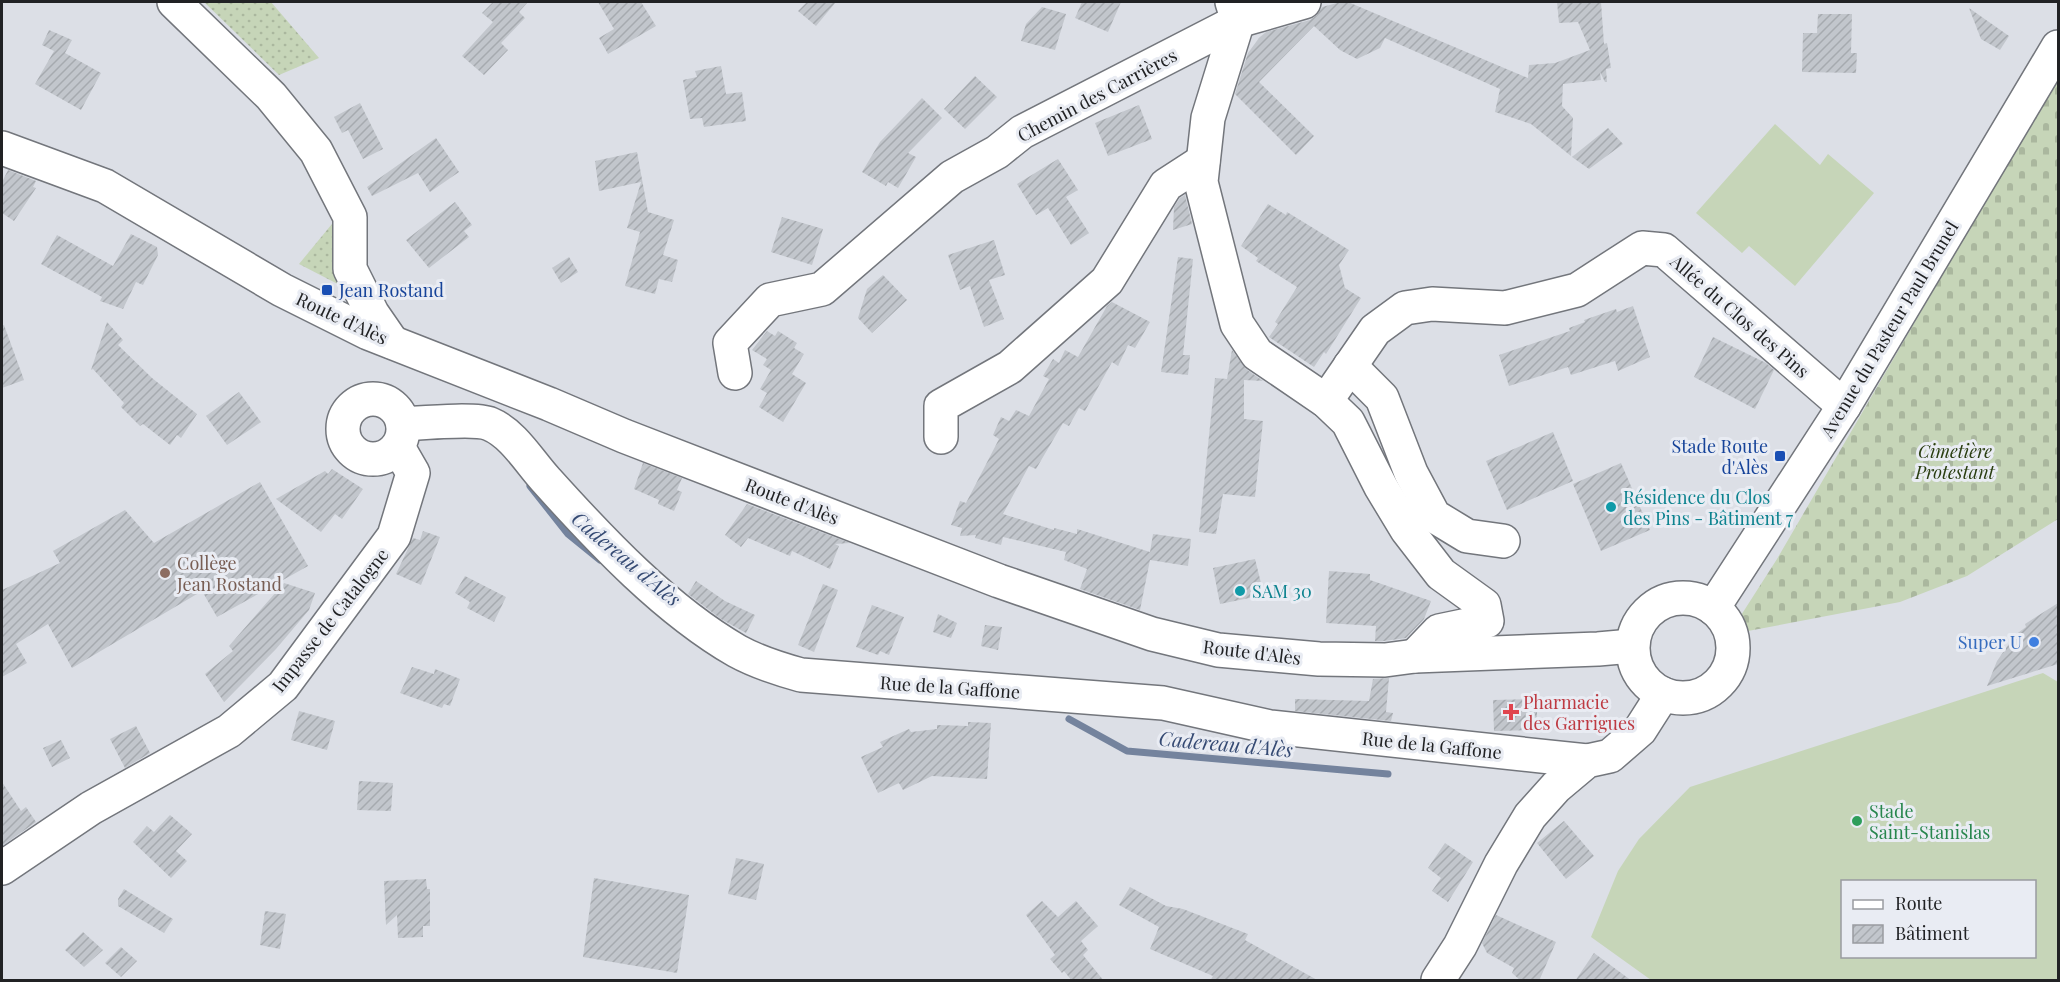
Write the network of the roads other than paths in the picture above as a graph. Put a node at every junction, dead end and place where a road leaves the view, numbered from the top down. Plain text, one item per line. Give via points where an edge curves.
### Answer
1 (174, 2) edge
2 (1304, 2) edge
3 (1235, 11) edge
4 (2058, 47) edge
5 (2, 148) edge
6 (1203, 161) junction
7 (392, 342) junction
8 (1350, 366) junction
9 (735, 373) dead end
10 (1326, 401) junction
11 (1844, 406) junction
12 (401, 435) joint
13 (941, 436) dead end
14 (1503, 541) dead end
15 (1713, 608) junction
16 (1632, 646) junction
17 (1415, 656) junction
18 (1663, 694) junction
19 (1587, 761) junction
20 (2, 868) edge
21 (1438, 981) edge

1 - 7 street via 271,96 316,151 350,217 350,269
2 - 3 street, Chemin des Carrières
3 - 6 street via 1208,118
3 - 9 street, Chemin des Carrières via 1022,132 997,152 952,177 822,288 770,300 730,343
4 - 11 street, Avenue du Pasteur Paul Brunel
5 - 7 street, Route d'Alès via 105,186 282,290
6 - 10 street via 1201,182 1237,324 1257,354
6 - 13 street via 1166,185 1107,281 1010,367 941,406
7 - 17 street, Route d'Alès via 624,436 999,580 1152,634 1251,654 1352,660
8 - 10 street, Allée du Clos des Pins
8 - 11 street, Allée du Clos des Pins via 1375,330 1405,308 1432,304 1505,308 1577,290 1642,248 1664,250
8 - 14 street via 1382,398 1411,473 1434,516 1467,536
10 - 17 street via 1348,422 1407,530 1441,574 1484,605 1486,621 1439,631
11 - 15 street, Avenue du Pasteur Paul Brunel
12 - 19 street, Rue de la Gaffone via 488,423 507,435 639,576 684,616 738,651 781,670 801,675 1163,703 1270,727
12 - 20 street, Impasse de Catalogne via 412,473 394,536 284,686 229,731 91,808
15 - 16 street via 1684,597 1654,606 1635,630
15 - 18 street via 1724,618 1733,645 1726,674 1702,694 1675,698
16 - 17 street, Route d'Alès
16 - 18 street via 1640,674
18 - 19 street via 1640,730 1610,756
19 - 21 street via 1530,816 1501,864 1461,946

